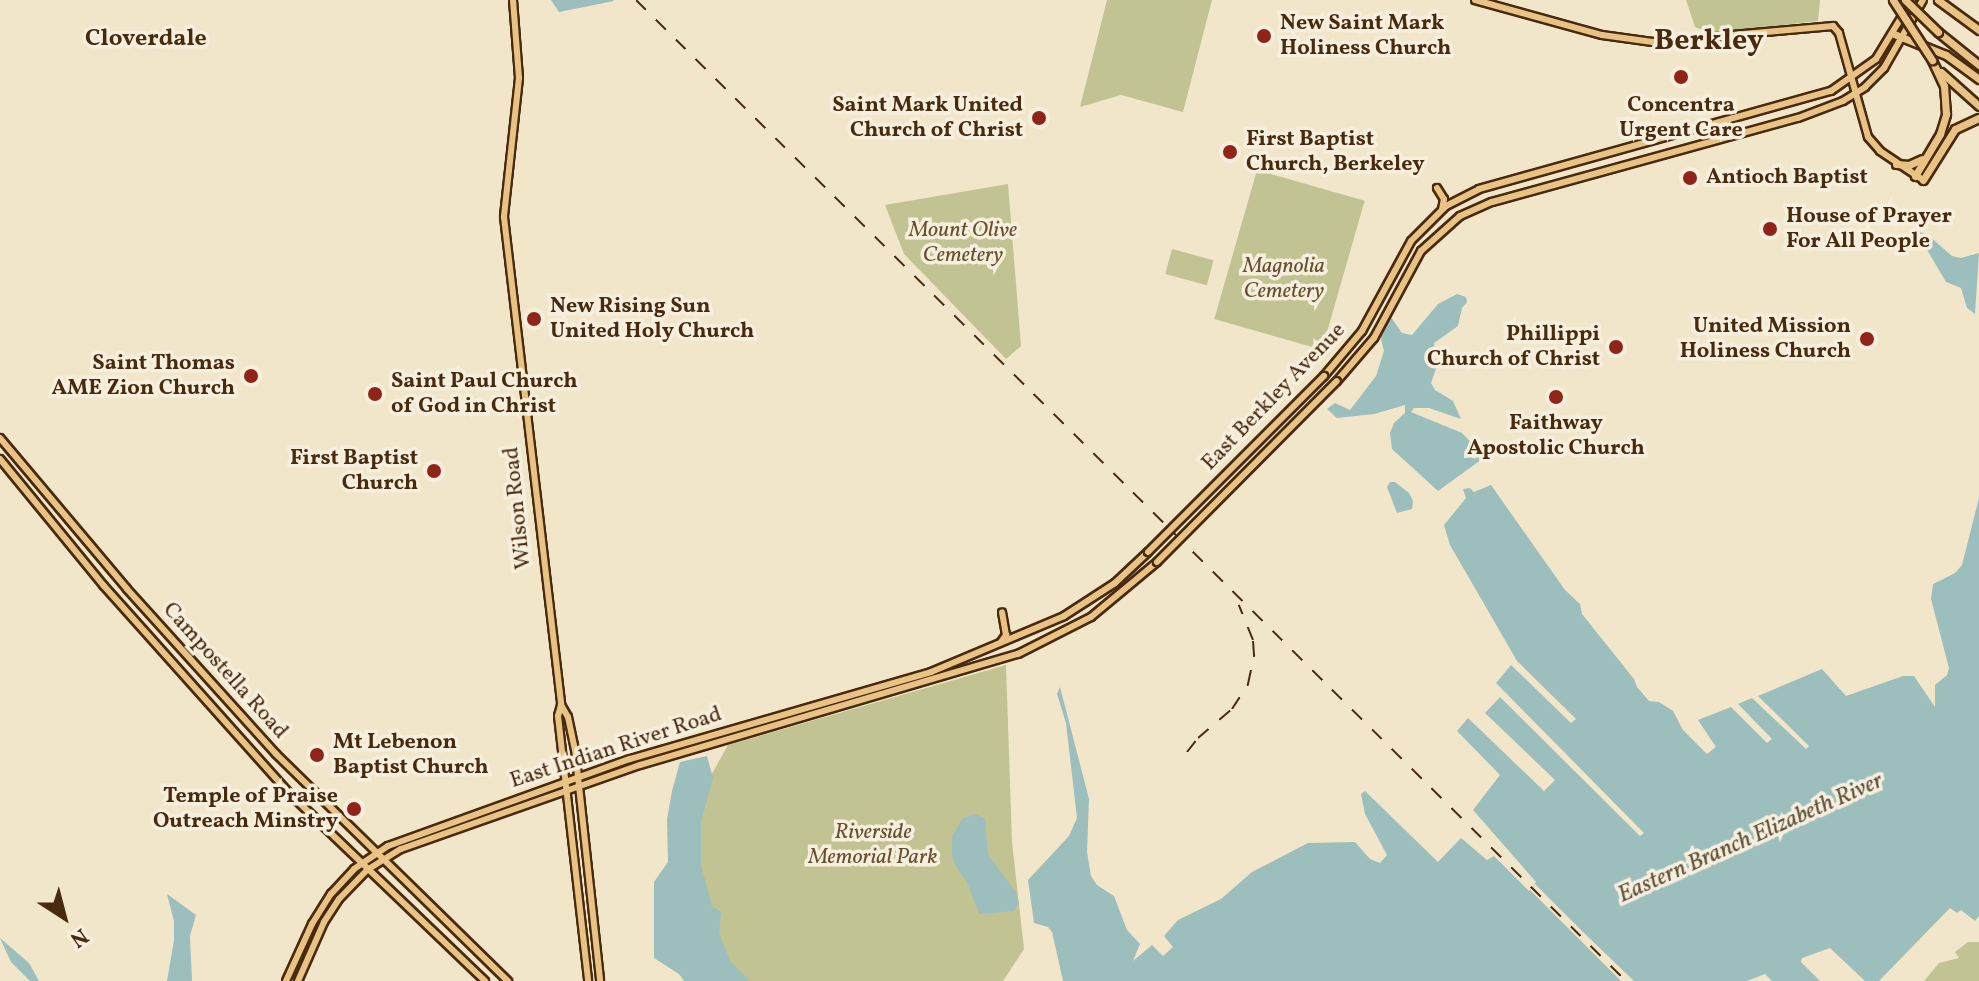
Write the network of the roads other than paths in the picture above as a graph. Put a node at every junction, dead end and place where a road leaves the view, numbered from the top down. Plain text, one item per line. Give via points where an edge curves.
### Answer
1 (513, 0) edge
2 (1475, 0) edge
3 (1893, 0) edge
4 (1905, 0) edge
5 (1912, 0) edge
6 (1923, 0) edge
7 (1938, 0) edge
8 (1979, 30) edge
9 (1894, 34) junction
10 (1904, 39) junction
11 (1932, 60) junction
12 (1979, 65) edge
13 (1979, 79) edge
14 (1852, 80) junction
15 (1855, 94) junction
16 (1979, 106) edge
17 (1979, 118) edge
18 (1930, 152) junction
19 (1893, 161) junction
20 (1919, 178) junction
21 (1437, 188) dead end
22 (1442, 209) junction
23 (0, 438) edge
24 (0, 459) edge
25 (1002, 612) dead end
26 (1021, 636) joint
27 (1000, 643) junction
28 (1035, 647) joint
29 (561, 705) junction
30 (565, 781) junction
31 (578, 781) junction
32 (566, 790) junction
33 (376, 853) junction
34 (382, 859) junction
35 (361, 864) junction
36 (367, 870) junction
37 (286, 981) edge
38 (298, 981) edge
39 (485, 981) edge
40 (508, 981) edge
41 (588, 981) edge
42 (600, 981) edge

1 - 29 main road, Wilson Road via 519,78 504,197 506,235
2 - 14 main road via 1602,35 1653,42 1829,26 1837,29
3 - 11 highway, bridge
4 - 12 highway, bridge
5 - 9 main road
6 - 10 main road, East Berkley Avenue
7 - 8 highway
9 - 10 highway
9 - 14 main road
10 - 13 highway via 1946,55
10 - 15 main road, East Berkley Avenue via 1877,76
11 - 16 highway
11 - 18 highway via 1946,106 1944,124
14 - 15 main road
14 - 22 main road, East Berkley Avenue via 1831,91 1479,189
15 - 19 main road via 1868,137
15 - 28 main road, East Berkley Avenue, bridge via 1814,113 1471,210 1428,243 1374,338 1351,366 1157,562 1101,610
17 - 20 highway via 1955,129
18 - 19 highway via 1915,164
18 - 20 highway
19 - 20 main road
21 - 22 main road via 1444,199
22 - 26 main road, East Berkley Avenue, bridge via 1411,241 1351,346 1148,552 1087,603
23 - 33 main road, Campostella Road via 249,725
24 - 35 main road, Campostella Road via 146,633 291,795
25 - 27 main road via 1006,635
26 - 27 main road, East Indian River Road
27 - 31 main road, East Indian River Road via 931,672
28 - 31 main road, East Indian River Road
29 - 30 main road, Wilson Road
29 - 31 main road, Wilson Road via 568,717
30 - 31 main road, East Indian River Road
30 - 32 main road, Wilson Road
30 - 33 main road, East Indian River Road
31 - 32 main road, East Indian River Road
31 - 42 main road, Wilson Road
32 - 34 main road, East Indian River Road
32 - 41 main road, Wilson Road
33 - 34 main road, Campostella Road
33 - 35 main road, East Indian River Road
34 - 36 main road, East Indian River Road
34 - 40 main road, Campostella Road
35 - 36 main road, Campostella Road
35 - 37 main road, East Indian River Road via 320,909
36 - 38 main road, East Indian River Road via 331,910
36 - 39 main road, Campostella Road

